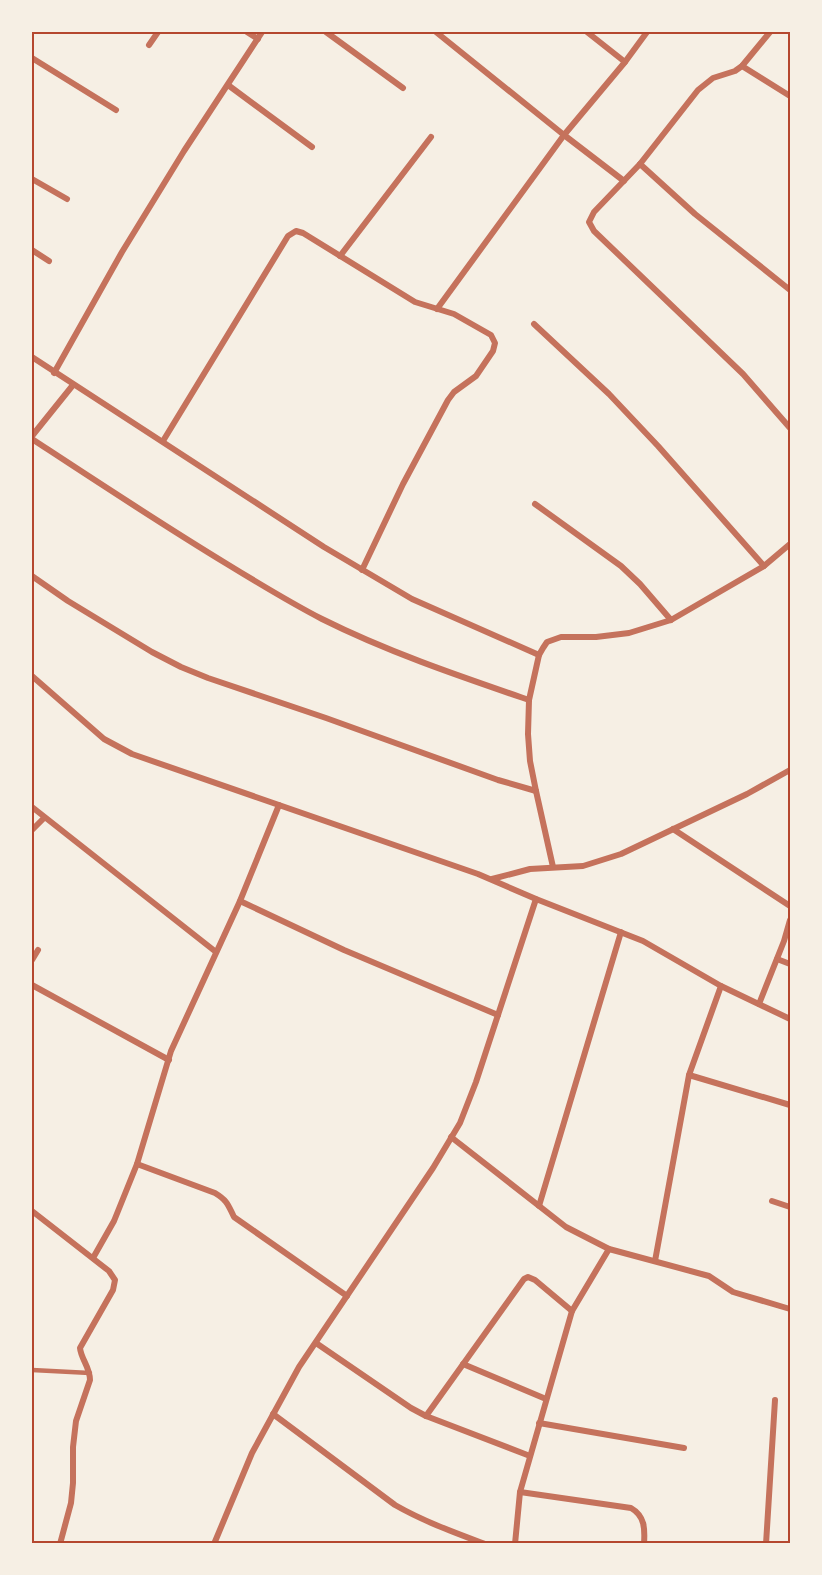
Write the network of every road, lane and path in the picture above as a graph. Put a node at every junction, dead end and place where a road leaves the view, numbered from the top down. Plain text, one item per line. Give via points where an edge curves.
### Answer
1 (158, 32) edge
2 (247, 32) edge
3 (262, 32) edge
4 (326, 32) edge
5 (436, 32) edge
6 (587, 32) edge
7 (647, 32) edge
8 (770, 32) edge
9 (258, 39) junction
10 (149, 45) dead end
11 (32, 58) edge
12 (625, 62) junction
13 (742, 66) junction
14 (228, 85) junction
15 (403, 88) dead end
16 (790, 96) edge
17 (116, 111) dead end
18 (564, 135) junction
19 (431, 137) dead end
20 (312, 147) dead end
21 (640, 164) junction
22 (32, 179) edge
23 (624, 181) junction
24 (67, 200) dead end
25 (32, 250) edge
26 (340, 256) junction
27 (49, 261) dead end
28 (790, 290) edge
29 (437, 309) junction
30 (534, 324) dead end
31 (32, 357) edge
32 (54, 373) junction
33 (73, 385) junction
34 (790, 429) edge
35 (32, 438) edge
36 (162, 441) junction
37 (535, 504) dead end
38 (790, 544) edge
39 (764, 566) junction
40 (362, 570) junction
41 (32, 576) edge
42 (671, 620) junction
43 (539, 656) junction
44 (32, 676) edge
45 (529, 700) junction
46 (790, 770) edge
47 (536, 790) junction
48 (279, 805) junction
49 (32, 807) edge
50 (44, 818) junction
51 (674, 829) junction
52 (32, 830) edge
53 (553, 867) junction
54 (491, 880) junction
55 (536, 899) junction
56 (240, 901) junction
57 (790, 906) edge
58 (790, 920) edge
59 (621, 932) junction
60 (38, 950) dead end
61 (216, 952) junction
62 (777, 958) junction
63 (32, 960) edge
64 (790, 964) edge
65 (32, 985) edge
66 (721, 986) junction
67 (759, 1004) junction
68 (498, 1015) junction
69 (790, 1019) edge
70 (168, 1059) junction
71 (689, 1075) junction
72 (790, 1105) edge
73 (451, 1137) junction
74 (137, 1164) junction
75 (771, 1201) dead end
76 (539, 1206) junction
77 (790, 1207) edge
78 (32, 1211) edge
79 (609, 1249) junction
80 (93, 1258) junction
81 (655, 1261) junction
82 (347, 1296) junction
83 (790, 1309) edge
84 (572, 1311) junction
85 (316, 1343) junction
86 (463, 1364) junction
87 (32, 1370) edge
88 (90, 1373) junction
89 (546, 1399) junction
90 (775, 1400) dead end
91 (273, 1414) junction
92 (426, 1416) junction
93 (539, 1423) junction
94 (684, 1448) dead end
95 (530, 1456) junction
96 (520, 1492) junction
97 (60, 1544) edge
98 (214, 1544) edge
99 (484, 1544) edge
100 (515, 1544) edge
101 (644, 1544) edge
102 (766, 1544) edge

1 - 10 street
2 - 9 street
3 - 9 street
4 - 15 street
5 - 18 street
6 - 12 street
7 - 12 street
8 - 13 street
9 - 14 street
11 - 17 street
12 - 18 street
13 - 16 street
13 - 21 street via 713,78 698,90
14 - 20 street
14 - 32 street via 128,242
18 - 23 street
18 - 29 street
19 - 26 street
21 - 23 street
21 - 28 street
22 - 24 street
23 - 34 street via 594,212 589,222 594,231 743,374
25 - 27 street
26 - 29 street via 415,302
26 - 36 street via 300,231 288,236
29 - 40 street via 464,318 491,335 495,347 476,376 448,400
30 - 39 street via 609,394
31 - 32 street
32 - 33 street
33 - 35 street
33 - 36 street
35 - 45 street via 176,533 321,618 428,666
36 - 40 street
37 - 42 street via 621,566
38 - 39 street
39 - 42 street
40 - 43 street via 412,599
41 - 47 street via 152,651 199,675
42 - 43 street via 629,633 561,637 548,642
43 - 45 street
44 - 48 street via 104,739 132,754
45 - 47 street via 530,762
46 - 51 street
47 - 53 street
48 - 54 street
48 - 56 street
49 - 50 street
50 - 52 street
50 - 61 street
51 - 53 street via 602,861
51 - 57 street
53 - 54 street
54 - 55 street
55 - 59 street
55 - 68 street
56 - 61 street
56 - 68 street
58 - 62 street
59 - 66 street
59 - 76 street
60 - 63 street
61 - 70 street
62 - 64 street
62 - 67 street
65 - 70 street
66 - 67 street
66 - 71 street
67 - 69 street
68 - 73 street via 476,1082
70 - 74 street
71 - 72 street
71 - 81 street
73 - 76 street
73 - 82 street
74 - 80 street via 114,1221
74 - 82 street via 223,1197 234,1217
75 - 77 street
76 - 79 street via 566,1227
78 - 80 street
79 - 81 street
79 - 84 street
80 - 88 street via 115,1280 80,1347
81 - 83 street via 709,1276 733,1292
82 - 85 street
84 - 86 street via 528,1277
84 - 89 street
85 - 91 street
85 - 92 street
86 - 89 street
86 - 92 street
87 - 88 lane
88 - 97 street via 74,1432 73,1483
89 - 93 street
90 - 102 street
91 - 98 street via 252,1453
91 - 99 street via 395,1505 424,1521
92 - 95 street
93 - 94 street
93 - 95 street
95 - 96 street
96 - 100 street
96 - 101 street via 631,1508 641,1518

